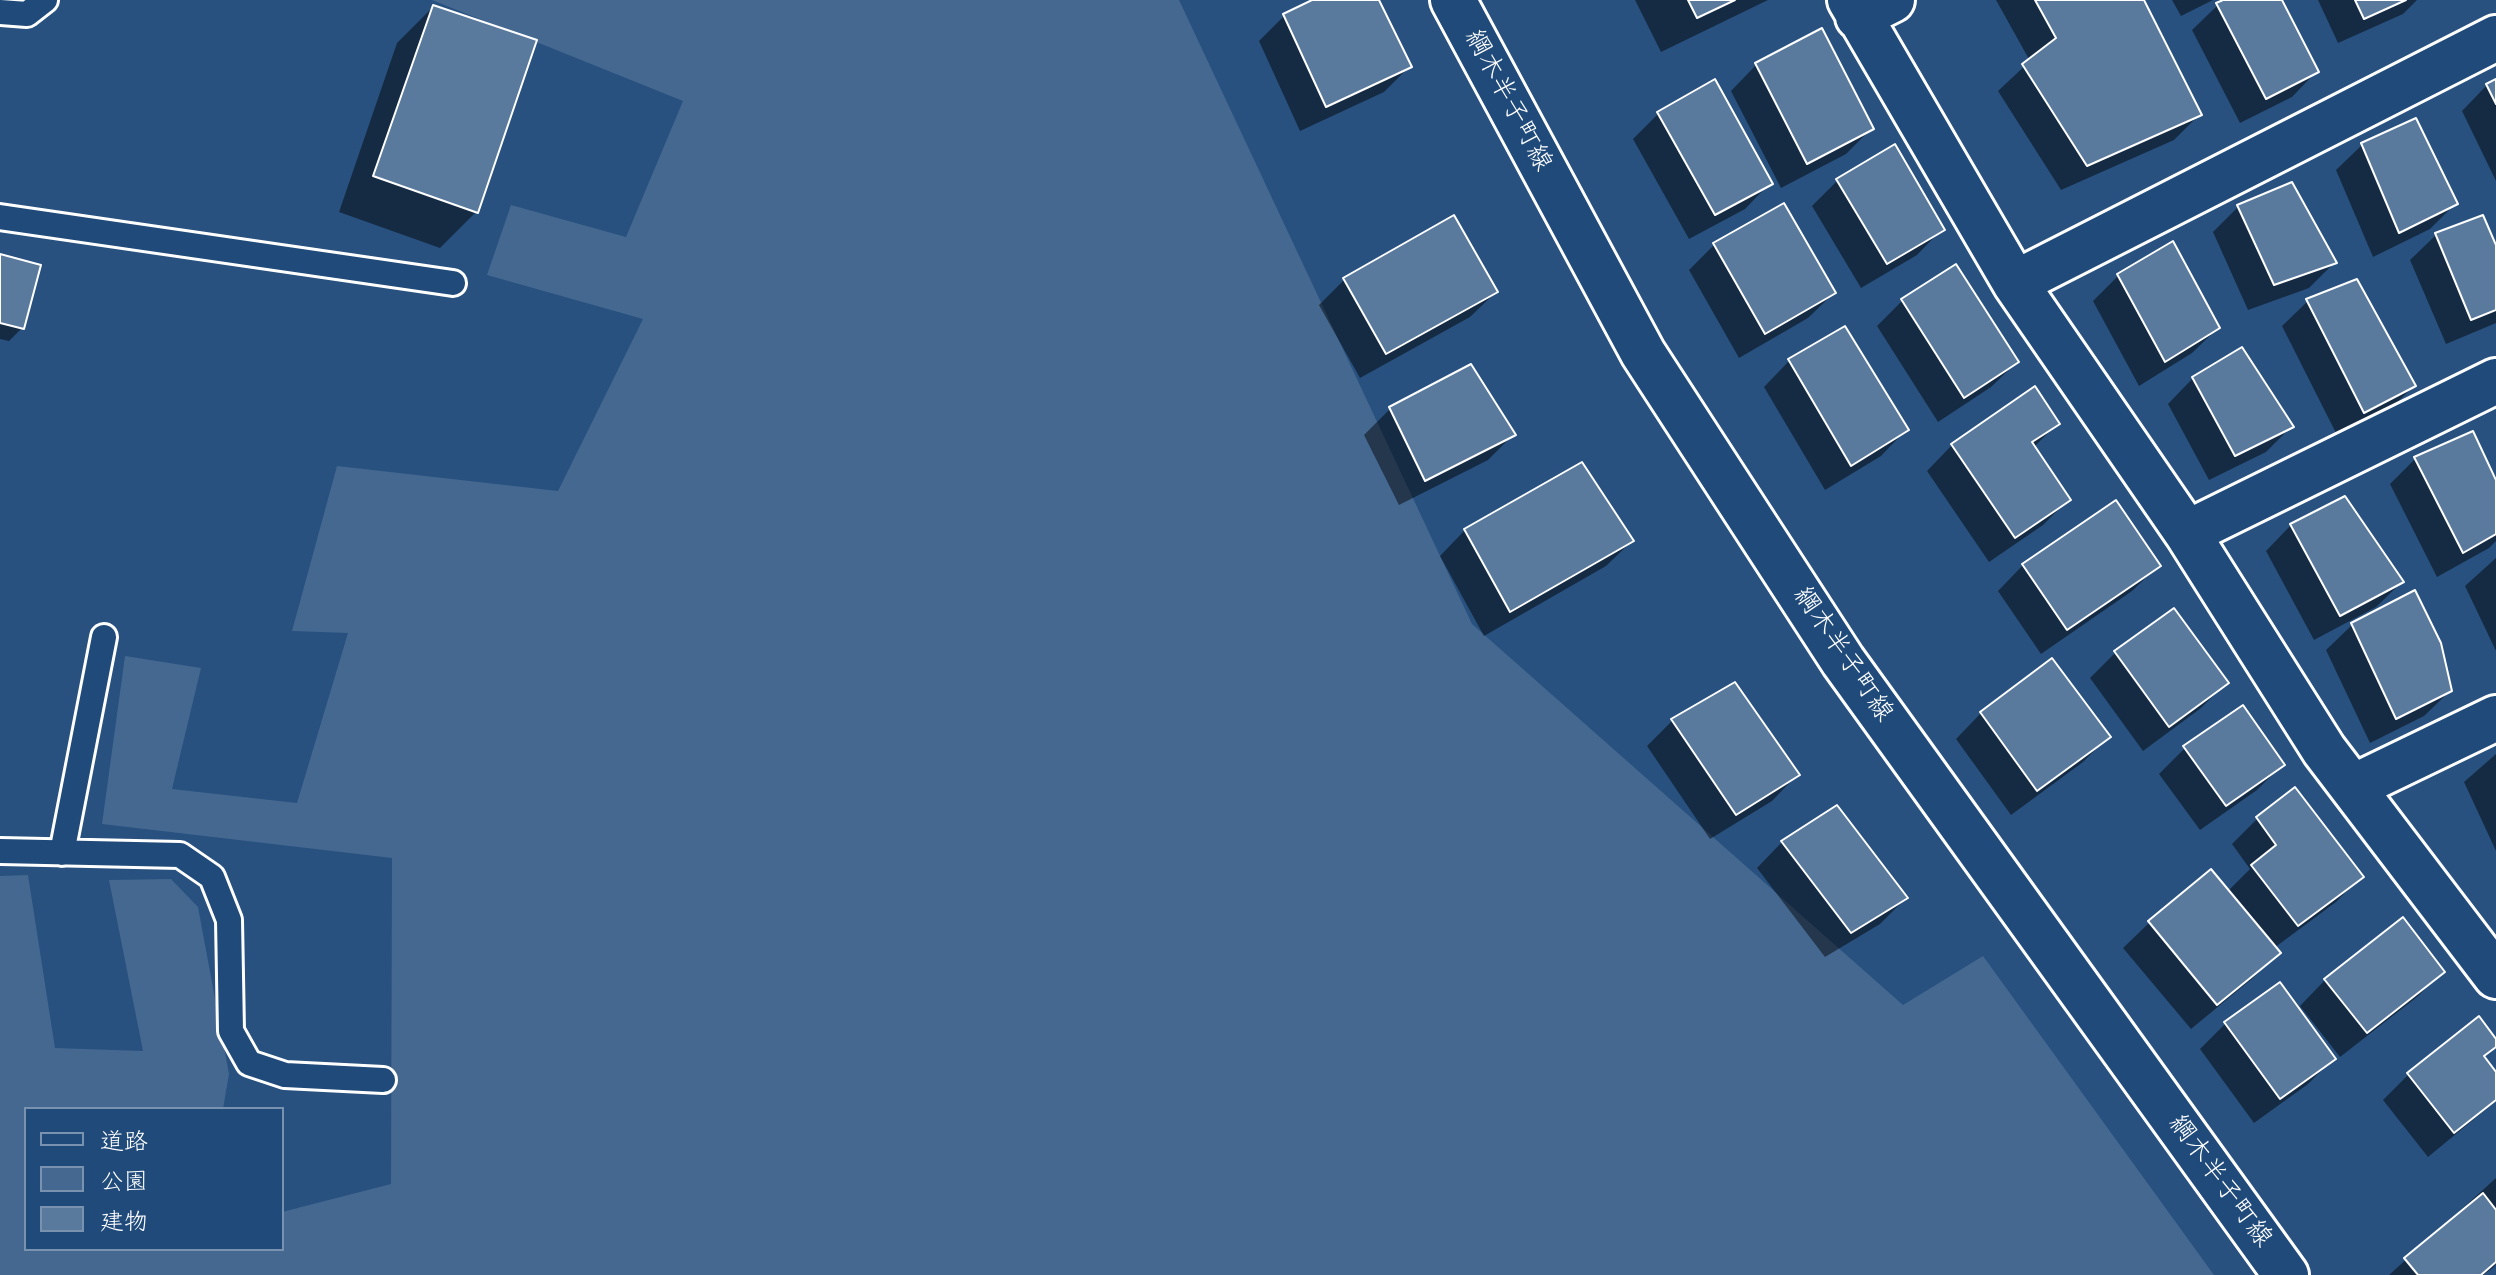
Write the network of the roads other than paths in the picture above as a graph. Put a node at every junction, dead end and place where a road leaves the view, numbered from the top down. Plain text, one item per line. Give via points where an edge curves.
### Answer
1 (45, 0) edge
2 (1453, 0) edge
3 (1867, 6) edge
4 (0, 12) edge
5 (2496, 38) edge
6 (0, 217) edge
7 (453, 283) dead end
8 (2015, 283) junction
9 (2496, 381) edge
10 (2187, 533) junction
11 (104, 637) dead end
12 (2496, 718) edge
13 (2353, 787) junction
14 (0, 851) edge
15 (62, 853) junction
16 (2496, 976) edge
17 (383, 1080) dead end
18 (2286, 1275) edge

1 - 4 lane via 27,14
2 - 18 street, 綱木半子町線 via 1643,353 1834,648
3 - 8 street
5 - 8 street
6 - 7 lane
8 - 10 street
9 - 10 street
10 - 13 street via 2324,750
11 - 15 lane
12 - 13 street
13 - 16 street
14 - 15 lane
15 - 17 lane via 180,855 212,877 229,920 231,1031 249,1063 285,1075

